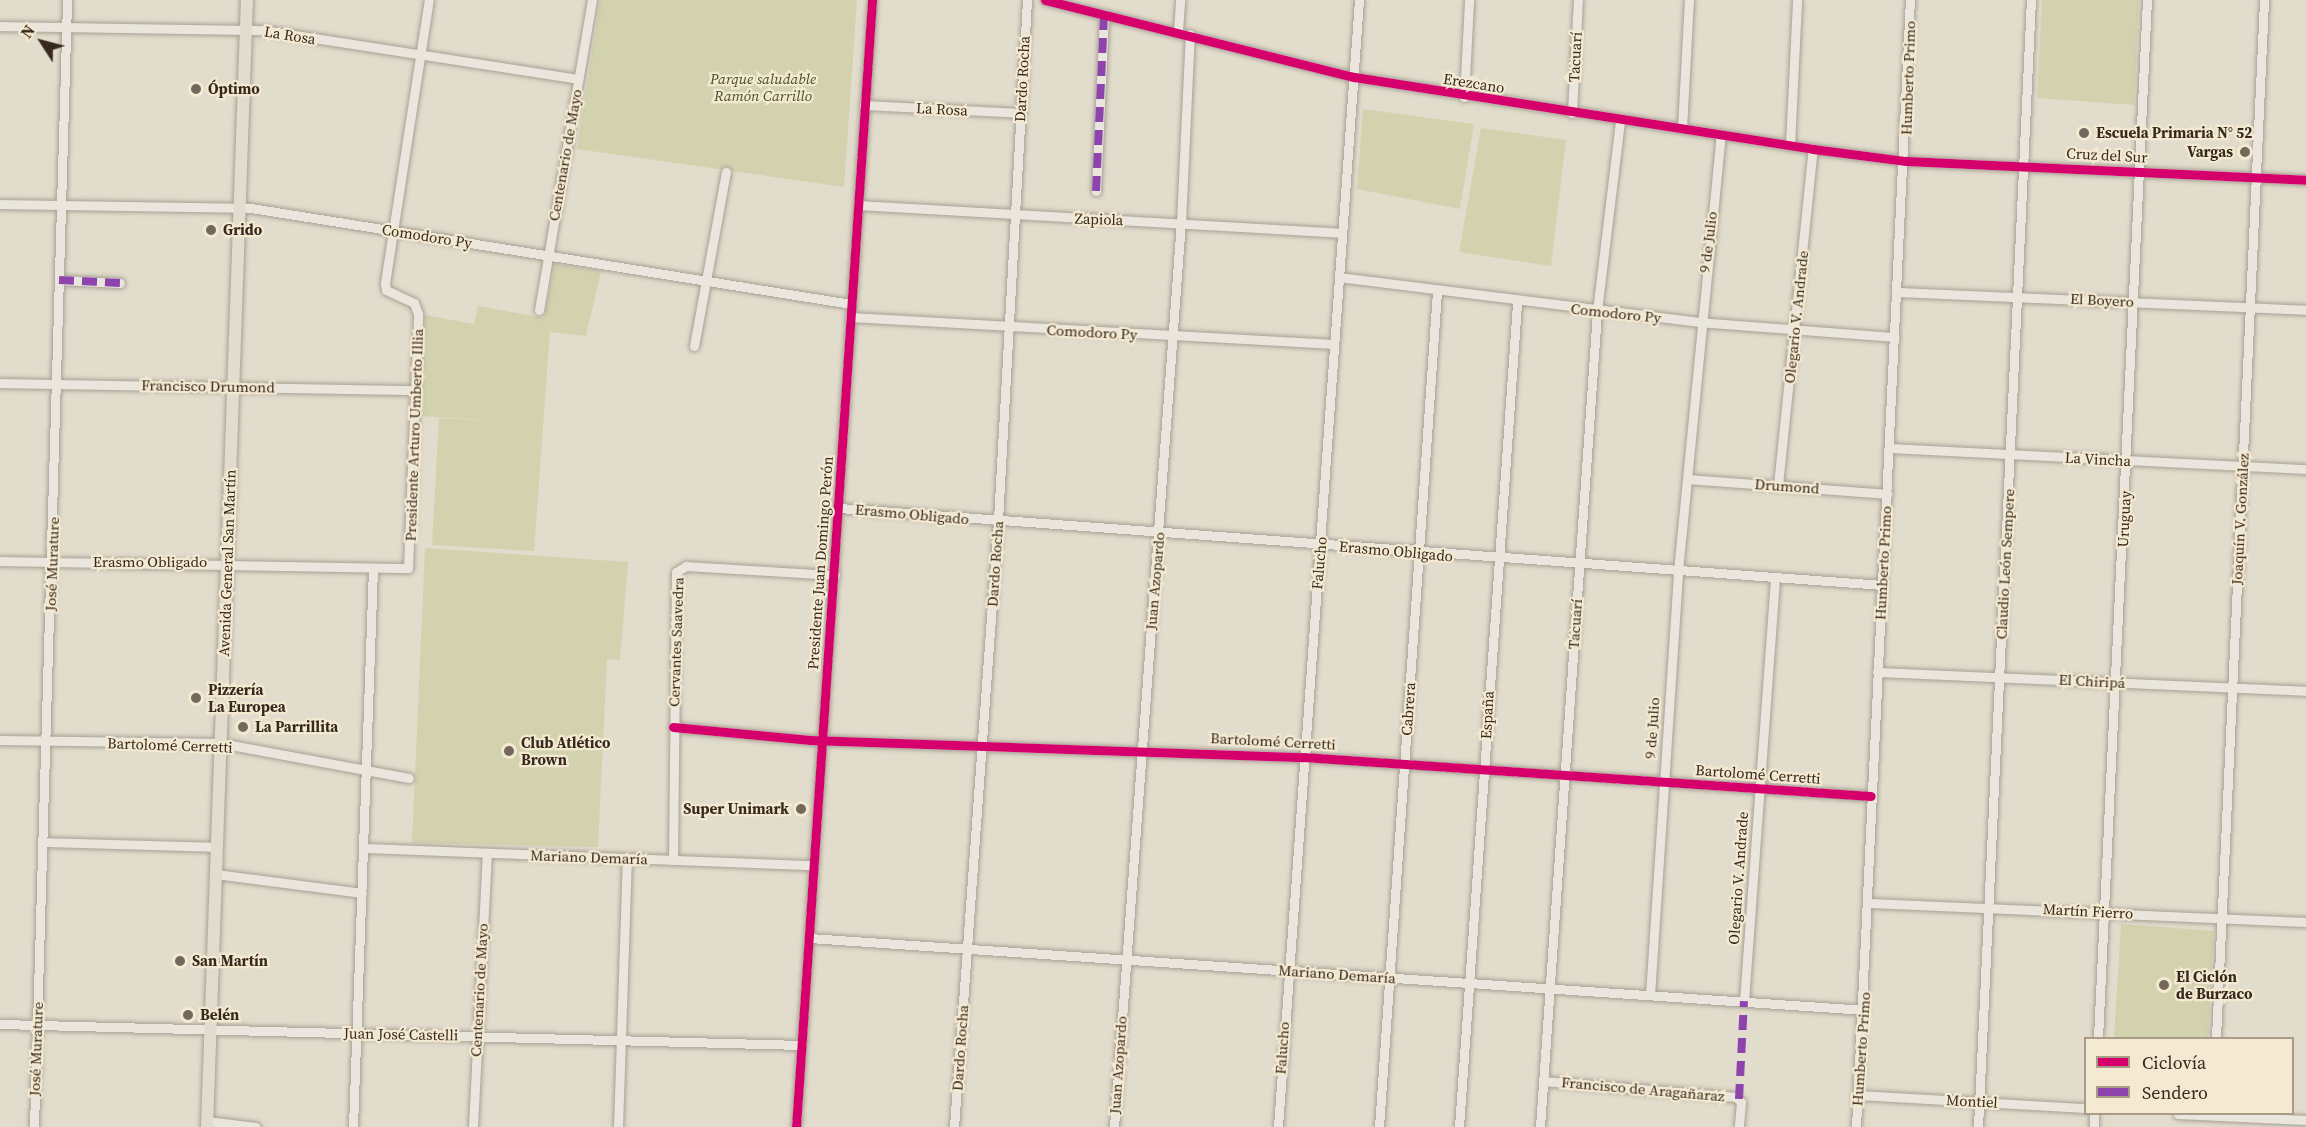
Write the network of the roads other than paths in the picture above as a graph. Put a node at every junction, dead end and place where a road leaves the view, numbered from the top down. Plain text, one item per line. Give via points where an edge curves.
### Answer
1 (67, 0) edge
2 (247, 0) edge
3 (429, 0) edge
4 (592, 0) edge
5 (872, 0) edge
6 (1027, 0) edge
7 (1045, 0) edge
8 (1180, 0) edge
9 (1359, 0) edge
10 (1469, 0) edge
11 (1578, 0) edge
12 (1689, 0) edge
13 (1797, 0) edge
14 (1910, 0) edge
15 (2031, 0) edge
16 (2147, 0) edge
17 (2264, 0) edge
18 (1104, 14) junction
19 (0, 26) edge
20 (66, 28) junction
21 (246, 29) junction
22 (1178, 31) junction
23 (1190, 34) junction
24 (421, 56) junction
25 (1354, 77) junction
26 (578, 79) junction
27 (1464, 97) junction
28 (864, 105) junction
29 (1020, 112) junction
30 (1572, 113) junction
31 (1620, 121) junction
32 (1682, 129) junction
33 (1721, 135) junction
34 (1790, 145) junction
35 (1813, 149) junction
36 (1906, 161) junction
37 (2024, 166) junction
38 (726, 172) dead end
39 (2140, 172) junction
40 (2256, 177) junction
41 (2306, 180) edge
42 (1096, 191) dead end
43 (61, 203) junction
44 (0, 204) edge
45 (858, 204) junction
46 (239, 207) junction
47 (1017, 216) junction
48 (1181, 222) junction
49 (394, 232) junction
50 (1340, 233) junction
51 (548, 255) junction
52 (1339, 277) junction
53 (706, 279) junction
54 (59, 280) junction
55 (120, 283) dead end
56 (1437, 291) junction
57 (1897, 292) junction
58 (2017, 295) junction
59 (2134, 302) junction
60 (1517, 303) junction
61 (851, 304) junction
62 (2250, 308) junction
63 (539, 310) dead end
64 (2306, 310) edge
65 (1597, 311) junction
66 (850, 317) junction
67 (1699, 322) junction
68 (1009, 327) junction
69 (1795, 331) junction
70 (1172, 337) junction
71 (1894, 337) junction
72 (1334, 344) junction
73 (694, 346) dead end
74 (0, 383) edge
75 (56, 384) junction
76 (235, 386) junction
77 (415, 390) junction
78 (1889, 448) junction
79 (2010, 455) junction
80 (2126, 460) junction
81 (2242, 465) junction
82 (2306, 469) edge
83 (1688, 479) junction
84 (1778, 485) junction
85 (1887, 494) junction
86 (839, 508) junction
87 (998, 520) junction
88 (1159, 532) junction
89 (1320, 544) junction
90 (1418, 554) junction
91 (1497, 558) junction
92 (0, 561) edge
93 (52, 562) junction
94 (226, 563) junction
95 (1579, 564) junction
96 (373, 568) junction
97 (408, 568) joint
98 (1678, 571) junction
99 (835, 575) junction
100 (1775, 578) junction
101 (1882, 585) junction
102 (1877, 672) junction
103 (1999, 677) junction
104 (2116, 682) junction
105 (2233, 687) junction
106 (2306, 691) edge
107 (673, 728) junction
108 (0, 740) edge
109 (822, 740) junction
110 (45, 742) junction
111 (220, 743) junction
112 (981, 745) junction
113 (1141, 751) junction
114 (1303, 757) junction
115 (1405, 764) junction
116 (367, 771) junction
117 (1484, 771) junction
118 (1565, 776) junction
119 (409, 778) dead end
120 (1664, 783) junction
121 (1760, 789) junction
122 (1871, 796) junction
123 (43, 842) junction
124 (217, 847) junction
125 (364, 848) junction
126 (486, 853) junction
127 (627, 860) junction
128 (673, 860) junction
129 (814, 866) junction
130 (216, 874) junction
131 (362, 893) junction
132 (1869, 903) junction
133 (1989, 907) junction
134 (2104, 912) junction
135 (2223, 917) junction
136 (2306, 922) edge
137 (809, 938) junction
138 (966, 949) junction
139 (1126, 961) junction
140 (1287, 970) junction
141 (1390, 977) junction
142 (1470, 982) junction
143 (1548, 988) junction
144 (1650, 995) junction
145 (1744, 1001) junction
146 (1864, 1010) junction
147 (0, 1024) edge
148 (37, 1024) junction
149 (211, 1028) junction
150 (356, 1033) junction
151 (477, 1035) junction
152 (2098, 1037) edge
153 (2216, 1037) edge
154 (621, 1040) junction
155 (801, 1046) junction
156 (1543, 1081) junction
157 (1858, 1095) junction
158 (1979, 1102) junction
159 (2084, 1108) edge
160 (2228, 1115) edge
161 (2306, 1120) edge
162 (207, 1124) edge
163 (34, 1127) edge
164 (256, 1127) edge
165 (353, 1127) edge
166 (473, 1127) edge
167 (618, 1127) edge
168 (796, 1127) edge
169 (954, 1127) edge
170 (1114, 1127) edge
171 (1278, 1127) edge
172 (1379, 1127) edge
173 (1458, 1127) edge
174 (1540, 1127) edge
175 (1739, 1127) edge
176 (1856, 1127) edge
177 (1978, 1127) edge

1 - 20 street, José Murature
2 - 21 main road, Avenida General San Martín
3 - 24 street, Presidente Arturo Umberto Illia
4 - 26 street, Centenario de Mayo
5 - 28 street, Presidente Juan Domingo Perón
6 - 29 street, Dardo Rocha
7 - 18 street, Erezcano
8 - 22 street
9 - 25 street, Falucho
10 - 27 street
11 - 30 street, Tacuarí
12 - 32 street
13 - 34 street
14 - 36 street, Humberto Primo
15 - 37 street, Claudio León Sempere
16 - 39 street, Uruguay
17 - 40 street, Joaquín V. González
18 - 22 street, Erezcano
18 - 42 street
19 - 20 street, La Rosa
20 - 21 street, La Rosa
20 - 43 street, José Murature
21 - 24 street, La Rosa
21 - 46 main road, Avenida General San Martín
22 - 23 street, Erezcano
23 - 25 street, Erezcano
23 - 48 street, Juan Azopardo
24 - 26 street, La Rosa
24 - 49 street, Presidente Arturo Umberto Illia
25 - 27 street, Erezcano
25 - 50 street, Falucho
26 - 51 street, Centenario de Mayo
27 - 30 street, Erezcano
28 - 29 street, La Rosa
28 - 45 street, Presidente Juan Domingo Perón
29 - 47 street, Dardo Rocha
30 - 31 street, Erezcano
31 - 32 street, Erezcano
31 - 65 street, Tacuarí
32 - 33 street, Erezcano
33 - 34 street, Erezcano
33 - 67 street, 9 de Julio
34 - 35 street, Erezcano
35 - 36 street, Erezcano
35 - 69 street, Olegario V. Andrade
36 - 37 street, Cruz del Sur
36 - 57 street, Humberto Primo
37 - 39 street, Cruz del Sur
37 - 58 street, Claudio León Sempere
38 - 53 street
39 - 40 street, Cruz del Sur
39 - 59 street, Uruguay
40 - 41 street, Cruz del Sur
40 - 62 street, Joaquín V. González
43 - 44 street, Comodoro Py
43 - 46 street, Comodoro Py
43 - 54 street, José Murature
45 - 47 street, Zapiola
45 - 61 street, Presidente Juan Domingo Perón
46 - 49 street, Comodoro Py
46 - 76 main road, Avenida General San Martín
47 - 48 street, Zapiola
47 - 68 street, Dardo Rocha
48 - 50 street, Zapiola
48 - 70 street, Juan Azopardo
49 - 51 street, Comodoro Py
49 - 77 street, Presidente Arturo Umberto Illia via 385,283 386,290 417,309
50 - 52 street, Falucho
51 - 53 street, Comodoro Py
51 - 63 street, Centenario de Mayo
52 - 56 street, Comodoro Py
52 - 72 street, Falucho
53 - 61 street, Comodoro Py
53 - 73 street
54 - 55 street
54 - 75 street, José Murature
56 - 60 street, Comodoro Py
56 - 90 street, Cabrera
57 - 58 street, El Boyero
57 - 71 street, Humberto Primo
58 - 59 street, El Boyero
58 - 79 street, Claudio León Sempere
59 - 62 street, El Boyero
59 - 80 street, Uruguay
60 - 65 street, Comodoro Py
60 - 91 street, España
61 - 66 street, Presidente Juan Domingo Perón
62 - 64 street, El Boyero
62 - 81 street, Joaquín V. González
65 - 67 street, Comodoro Py
65 - 95 street, Tacuarí
66 - 68 street, Comodoro Py
66 - 86 street, Presidente Juan Domingo Perón
67 - 69 street, Comodoro Py
67 - 83 street, 9 de Julio
68 - 70 street, Comodoro Py
68 - 87 street, Dardo Rocha
69 - 71 street, Comodoro Py
69 - 84 street, Olegario V. Andrade
70 - 72 street, Comodoro Py
70 - 88 street, Juan Azopardo
71 - 78 street, Humberto Primo
72 - 89 street, Falucho
74 - 75 street, Francisco Drumond
75 - 76 street, Francisco Drumond
75 - 93 street, José Murature
76 - 77 street, Francisco Drumond
76 - 94 main road, Avenida General San Martín
77 - 97 street, Presidente Arturo Umberto Illia
78 - 79 street, La Vincha
78 - 85 street, Humberto Primo
79 - 80 street, La Vincha
79 - 103 street, Claudio León Sempere
80 - 81 street, La Vincha
80 - 104 street, Uruguay
81 - 82 street, La Vincha
81 - 105 street, Joaquín V. González
83 - 84 street, Drumond
83 - 98 street, 9 de Julio
84 - 85 street, Drumond
85 - 101 street, Humberto Primo
86 - 87 street, Erasmo Obligado
86 - 99 street, Presidente Juan Domingo Perón
87 - 88 street, Erasmo Obligado
87 - 112 street, Dardo Rocha
88 - 89 street, Erasmo Obligado
88 - 113 street, Juan Azopardo
89 - 90 street, Erasmo Obligado
89 - 114 street, Falucho
90 - 91 street, Erasmo Obligado
90 - 115 street, Cabrera
91 - 95 street, Erasmo Obligado
91 - 117 street, España
92 - 93 street, Erasmo Obligado
93 - 94 street, Erasmo Obligado
93 - 110 street, José Murature
94 - 96 street, Erasmo Obligado
94 - 111 main road, Avenida General San Martín
95 - 98 street, Erasmo Obligado
95 - 118 street, Tacuarí
96 - 97 street, Erasmo Obligado
96 - 116 street
98 - 100 street, Erasmo Obligado
98 - 120 street, 9 de Julio
99 - 107 street, Cervantes Saavedra via 679,568
99 - 109 street, Presidente Juan Domingo Perón
100 - 101 street, Erasmo Obligado
100 - 121 street, Olegario V. Andrade
101 - 102 street, Humberto Primo
102 - 103 street, El Chiripá
102 - 122 street, Humberto Primo
103 - 104 street, El Chiripá
103 - 133 street, Claudio León Sempere
104 - 105 street, El Chiripá
104 - 134 street, Uruguay
105 - 106 street, El Chiripá
105 - 135 street, Joaquín V. González
107 - 109 street, Bartolomé Cerretti
107 - 128 street, Cervantes Saavedra
108 - 110 street, Bartolomé Cerretti
109 - 112 street, Bartolomé Cerretti
109 - 129 street, Presidente Juan Domingo Perón
110 - 111 street, Bartolomé Cerretti
110 - 123 street, José Murature
111 - 116 street, Bartolomé Cerretti
111 - 124 main road, Avenida General San Martín
112 - 113 street, Bartolomé Cerretti
112 - 138 street, Dardo Rocha
113 - 114 street, Bartolomé Cerretti
113 - 139 street, Juan Azopardo
114 - 115 street, Bartolomé Cerretti
114 - 140 street, Falucho
115 - 117 street, Bartolomé Cerretti
115 - 141 street, Cabrera
116 - 119 street, Bartolomé Cerretti
116 - 125 street
117 - 118 street, Bartolomé Cerretti
117 - 142 street, España
118 - 120 street, Bartolomé Cerretti
118 - 143 street, Tacuarí
120 - 121 street, Bartolomé Cerretti
120 - 144 street, 9 de Julio
121 - 122 street, Bartolomé Cerretti
121 - 145 street, Olegario V. Andrade
122 - 132 street, Humberto Primo
123 - 124 street
123 - 148 street, José Murature
124 - 130 main road, Avenida General San Martín
125 - 126 street, Mariano Demaría
125 - 131 street
126 - 127 street, Mariano Demaría
126 - 151 street, Centenario de Mayo
127 - 128 street, Mariano Demaría
127 - 154 street
128 - 129 street, Mariano Demaría
129 - 137 street, Presidente Juan Domingo Perón
130 - 131 street
130 - 149 main road, Avenida General San Martín
131 - 150 street
132 - 133 street, Martín Fierro
132 - 146 street, Humberto Primo
133 - 134 street, Martín Fierro
133 - 158 street, Claudio León Sempere
134 - 135 street, Martín Fierro
134 - 152 street, Uruguay
135 - 136 street, Martín Fierro
135 - 153 street, Joaquín V. González
137 - 138 street, Mariano Demaría
137 - 155 street, Presidente Juan Domingo Perón
138 - 139 street, Mariano Demaría
138 - 169 street, Dardo Rocha
139 - 140 street, Mariano Demaría
139 - 170 street, Juan Azopardo
140 - 141 street, Mariano Demaría
140 - 171 street, Falucho
141 - 142 street, Mariano Demaría
141 - 172 street, Cabrera
142 - 143 street, Mariano Demaría
142 - 173 street, España
143 - 144 street, Mariano Demaría
143 - 156 street, Tacuarí
144 - 145 street, Mariano Demaría
145 - 146 street, Mariano Demaría
146 - 157 street, Humberto Primo
147 - 148 street, Juan José Castelli
148 - 149 street, Juan José Castelli
148 - 163 street, José Murature
149 - 150 street, Juan José Castelli
149 - 162 main road, Avenida General San Martín
150 - 151 street, Juan José Castelli
150 - 165 street
151 - 154 street, Juan José Castelli
151 - 166 street, Centenario de Mayo
154 - 155 street, Juan José Castelli
154 - 167 street
155 - 168 street, Presidente Juan Domingo Perón
156 - 174 street, Tacuarí
156 - 175 street, Francisco de Aragañaraz via 1736,1097 1741,1102
157 - 158 street, Montiel
157 - 176 street, Humberto Primo
158 - 159 street, Montiel
158 - 177 street, Claudio León Sempere
160 - 161 street
162 - 164 street

